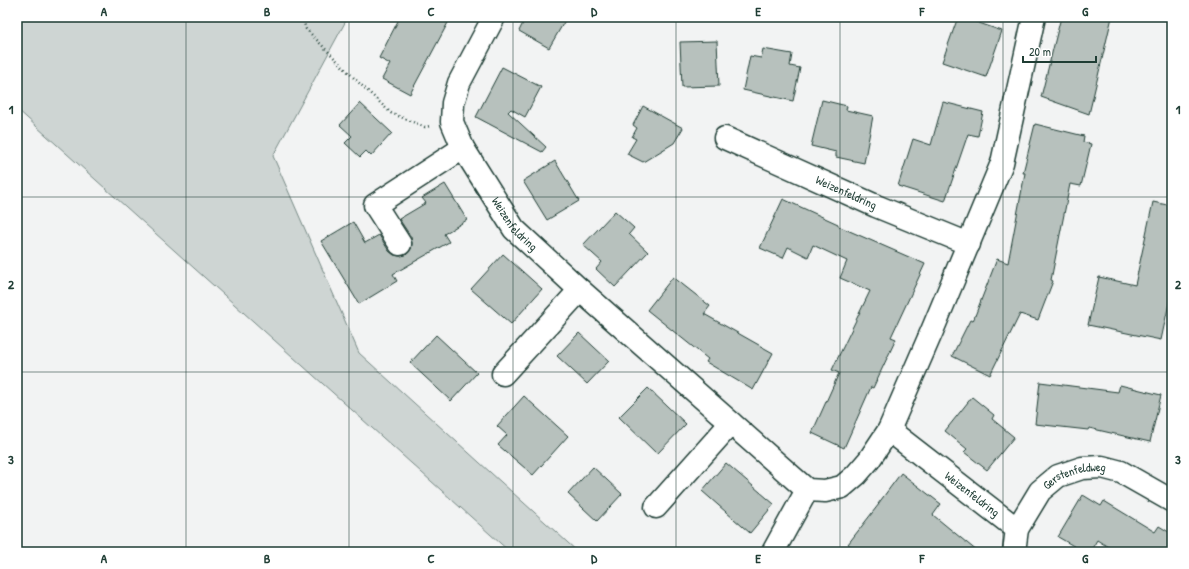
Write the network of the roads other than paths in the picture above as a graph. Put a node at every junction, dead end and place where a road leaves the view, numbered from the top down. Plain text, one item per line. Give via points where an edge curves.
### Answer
1 (494, 17) edge
2 (1034, 17) edge
3 (725, 138) dead end
4 (462, 148) junction
5 (400, 244) dead end
6 (968, 244) junction
7 (580, 290) junction
8 (503, 374) dead end
9 (731, 423) junction
10 (889, 430) junction
11 (807, 490) junction
12 (1172, 501) edge
13 (656, 507) dead end
14 (1017, 529) junction
15 (773, 552) edge
16 (1014, 552) edge

1 - 4 street, Weizenfeldring via 459,83 453,103 452,122
2 - 6 street via 1002,163
3 - 6 street, Weizenfeldring
4 - 5 street via 375,205
4 - 7 street, Weizenfeldring via 514,230
6 - 10 street
7 - 8 street
7 - 9 street, Weizenfeldring
9 - 11 street, Weizenfeldring
9 - 13 street
10 - 11 street via 869,460 842,487 824,491
10 - 14 street, Weizenfeldring
11 - 15 street
12 - 14 street, Gerstenfeldweg via 1121,472 1102,467 1082,468 1058,476 1040,491
14 - 16 street, Gerstenfeldweg

